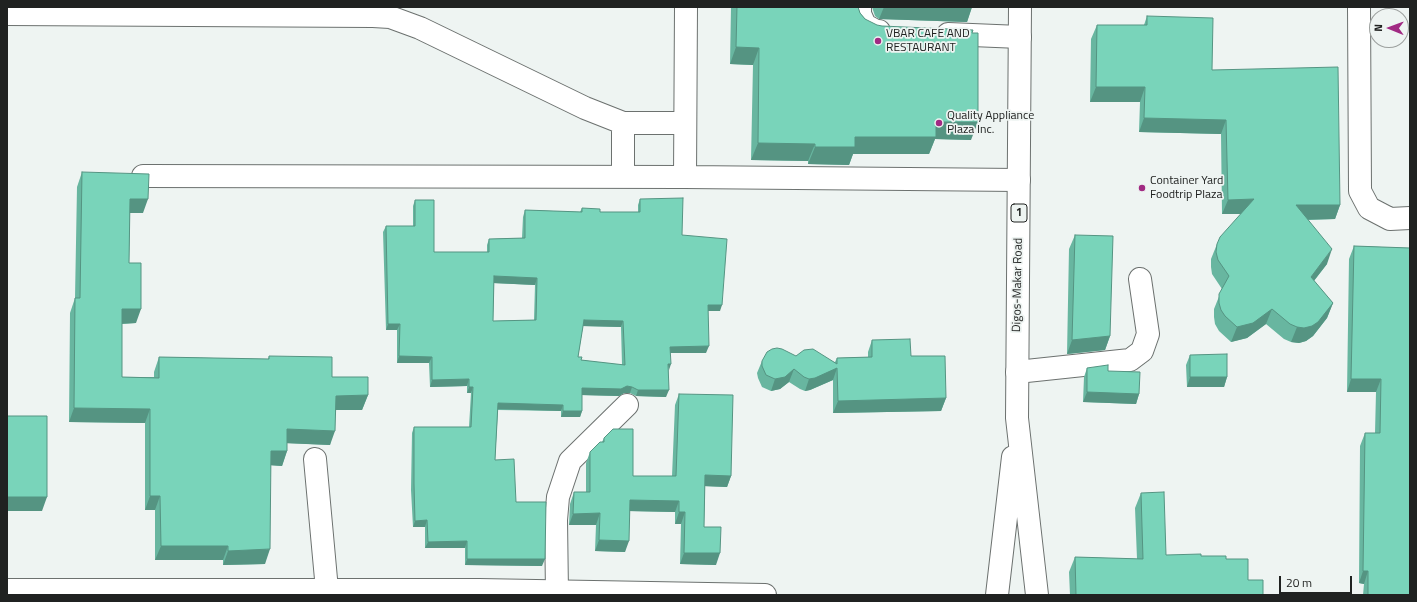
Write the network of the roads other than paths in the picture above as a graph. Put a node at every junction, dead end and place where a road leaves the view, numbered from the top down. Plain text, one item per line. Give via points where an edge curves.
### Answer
1 (686, 7) edge
2 (860, 7) edge
3 (1020, 7) edge
4 (1359, 7) edge
5 (373, 11) edge
6 (7, 14) edge
7 (899, 32) edge
8 (930, 33) edge
9 (1020, 37) junction
10 (623, 123) junction
11 (685, 123) junction
12 (143, 176) edge
13 (623, 177) junction
14 (685, 177) junction
15 (1019, 180) junction
16 (1410, 218) edge
17 (1140, 279) dead end
18 (1017, 372) junction
19 (627, 405) dead end
20 (1017, 418) junction
21 (315, 460) dead end
22 (7, 590) edge
23 (326, 590) junction
24 (557, 592) junction
25 (479, 593) edge
26 (517, 593) edge
27 (630, 594) edge
28 (765, 595) edge
29 (997, 595) edge
30 (1037, 595) edge

1 - 11 street
2 - 7 street via 865,25 876,31
3 - 9 street, Digos-Makar Road / 1
4 - 16 street via 1360,191 1369,208 1390,219
5 - 6 street
5 - 10 street via 420,28 586,108
8 - 9 street
9 - 15 street, Digos-Makar Road / 1
10 - 11 street
10 - 13 street
11 - 14 street
12 - 13 street
13 - 14 street
14 - 15 street
15 - 18 street, Digos-Makar Road / 1
17 - 18 street via 1148,334 1142,351 1130,360
18 - 20 street, Digos-Makar Road / 1
19 - 24 street via 570,461 558,496
20 - 29 street, Digos-Makar Road / 1
20 - 30 street, Digos-Makar Road / 1
21 - 23 street
22 - 23 street
23 - 25 street
24 - 26 street
24 - 27 street
25 - 26 street
27 - 28 street

